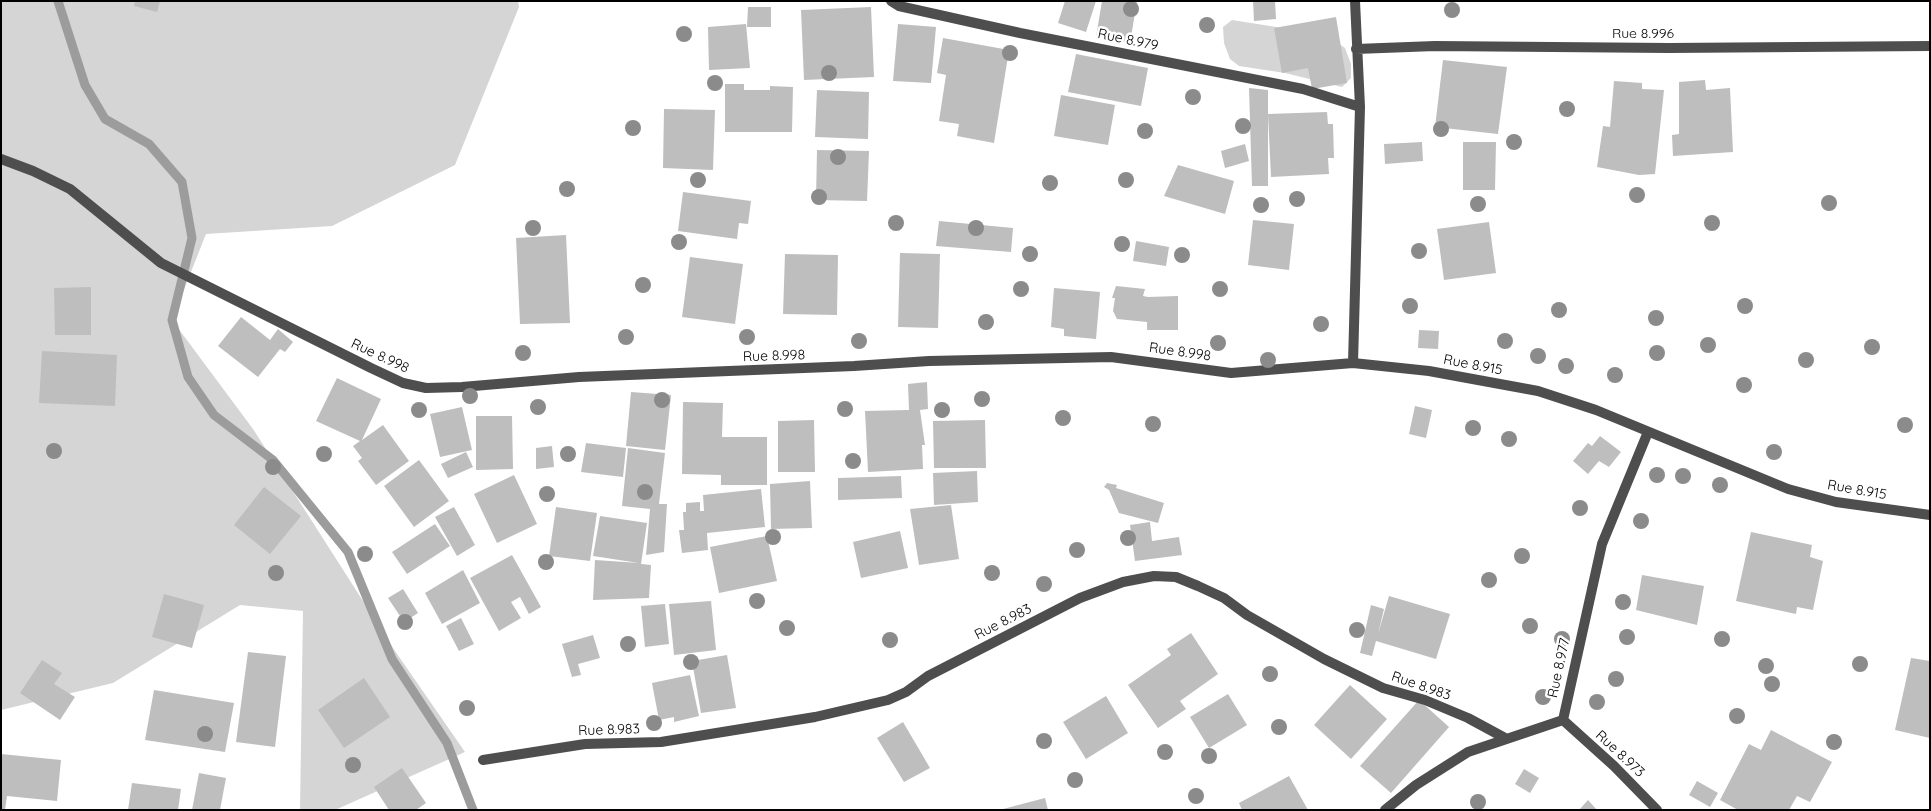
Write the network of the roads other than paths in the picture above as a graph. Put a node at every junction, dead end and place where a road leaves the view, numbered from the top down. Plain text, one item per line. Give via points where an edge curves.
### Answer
1 (891, 1) edge
2 (1355, 1) edge
3 (1930, 46) edge
4 (1356, 49) junction
5 (1360, 107) junction
6 (1, 159) edge
7 (1353, 363) junction
8 (1648, 432) junction
9 (1930, 516) edge
10 (1562, 720) junction
11 (1506, 738) junction
12 (483, 760) dead end
13 (1385, 810) edge
14 (1657, 810) edge

1 - 5 street, Rue 8.979 via 899,6 1020,33 1303,89
2 - 4 street
3 - 4 street, Rue 8.996 via 1435,46
4 - 5 street
5 - 7 street
6 - 7 street, Rue 8.998 via 70,189 161,263 371,368 403,383 426,388 579,377 939,361 1112,357 1231,373
7 - 8 street, Rue 8.915 via 1429,371 1538,391
8 - 9 street, Rue 8.915 via 1788,490 1836,502
8 - 10 street, Rue 8.977 via 1602,544
10 - 11 street
10 - 14 street, Rue 8.973
11 - 12 street, Rue 8.983 via 1468,718 1425,700 1383,688 1324,659 1247,615 1224,598 1198,586 1176,577 1154,576 1123,582 1080,598 888,700 814,717 661,742 585,744
11 - 13 street via 1468,752 1416,785

